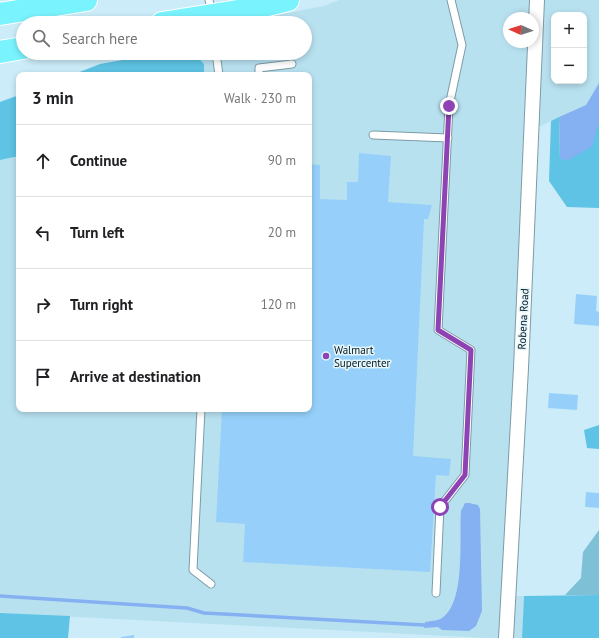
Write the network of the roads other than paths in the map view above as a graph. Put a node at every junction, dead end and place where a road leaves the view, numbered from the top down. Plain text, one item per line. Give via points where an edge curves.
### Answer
1 (86, 0) edge
2 (288, 0) edge
3 (451, 0) edge
4 (537, 0) edge
5 (51, 3) edge
6 (211, 12) edge
7 (0, 14) edge
8 (193, 16) edge
9 (16, 49) edge
10 (0, 52) edge
11 (217, 60) edge
12 (292, 64) dead end
13 (219, 72) edge
14 (259, 72) edge
15 (373, 135) dead end
16 (448, 138) junction
17 (201, 412) edge
18 (211, 584) dead end
19 (436, 593) dead end
20 (506, 638) edge

1 - 5 main road
2 - 6 main road via 251,9
3 - 16 lane via 462,45 449,106
4 - 20 street, Robena Road
5 - 7 main road
6 - 8 main road
9 - 10 main road
11 - 13 lane
12 - 14 lane via 259,68
15 - 16 lane
16 - 19 lane via 438,330 471,350 465,475 440,507
17 - 18 lane via 194,570

